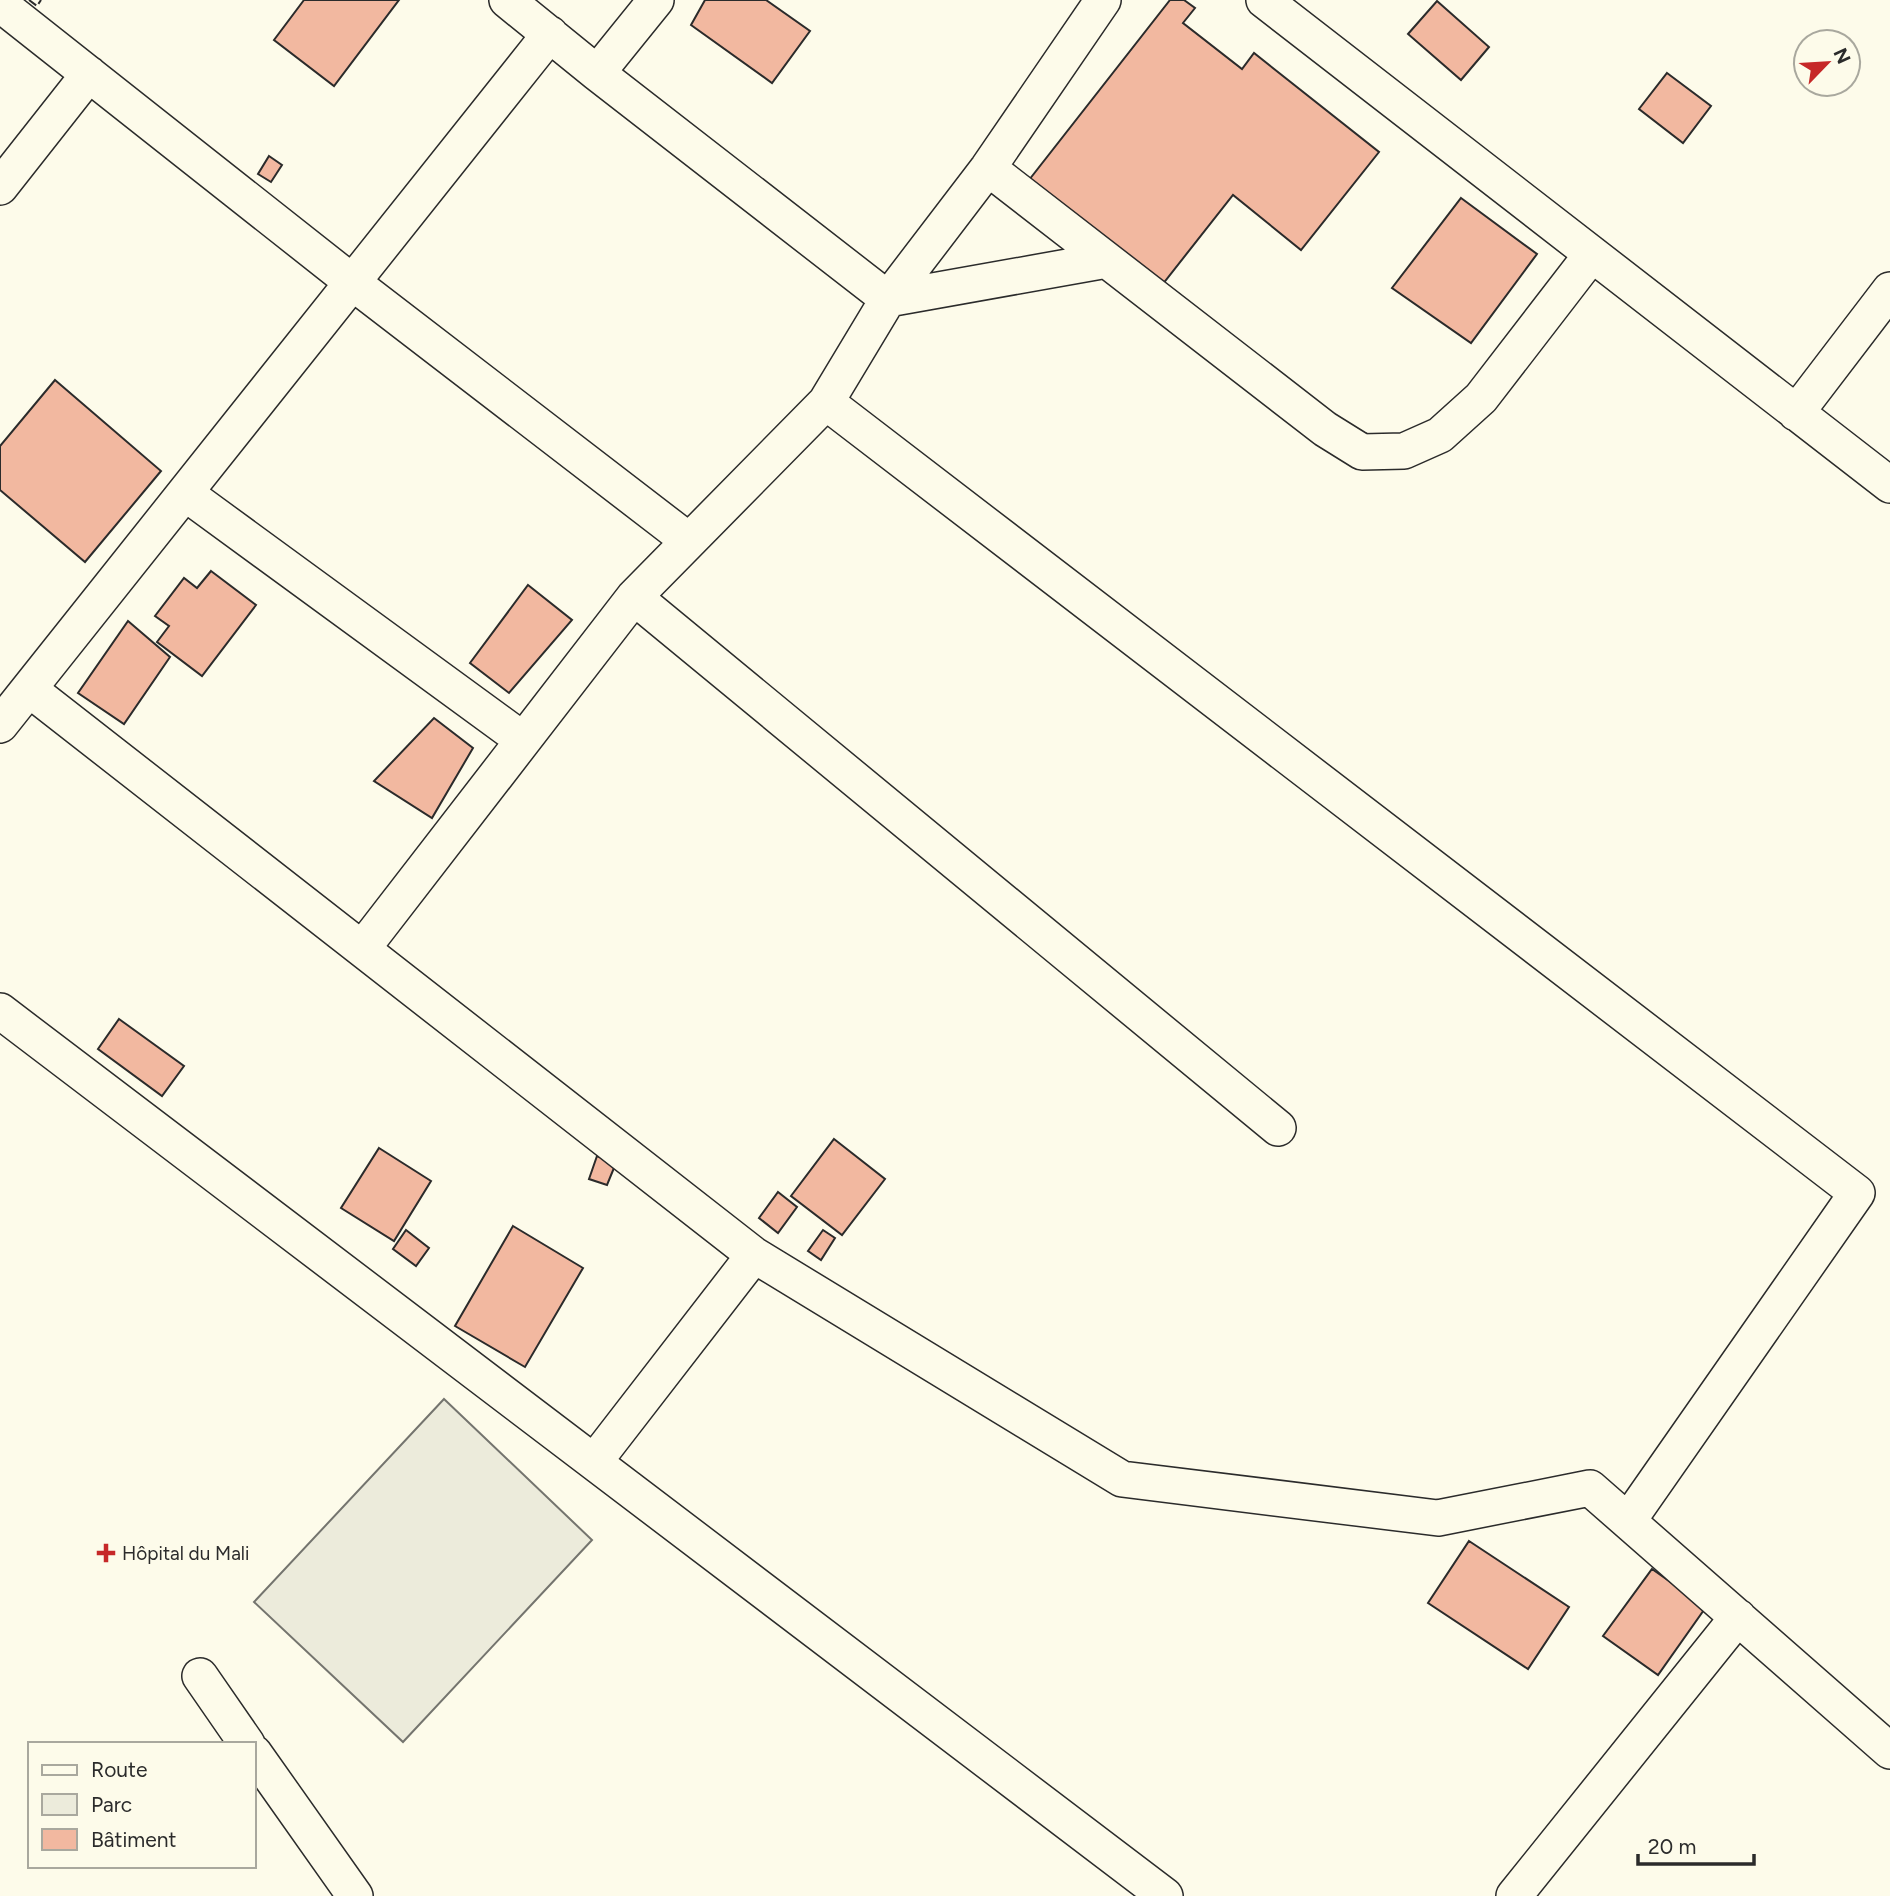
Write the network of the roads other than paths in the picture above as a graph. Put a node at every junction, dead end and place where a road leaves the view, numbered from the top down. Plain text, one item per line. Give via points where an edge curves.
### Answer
1 (507, 0) edge
2 (656, 0) edge
3 (1103, 0) edge
4 (1264, 0) edge
5 (0, 4) edge
6 (550, 34) junction
7 (597, 73) junction
8 (89, 74) junction
9 (988, 168) junction
10 (0, 187) edge
11 (1592, 254) junction
12 (1107, 260) junction
13 (352, 282) junction
14 (1890, 290) edge
15 (888, 299) junction
16 (826, 402) junction
17 (1796, 413) junction
18 (1890, 485) edge
19 (185, 493) junction
20 (689, 541) junction
21 (634, 597) junction
22 (29, 689) junction
23 (0, 725) edge
24 (523, 740) junction
25 (362, 948) junction
26 (0, 1011) edge
27 (1278, 1128) dead end
28 (754, 1255) junction
29 (594, 1462) junction
30 (1628, 1521) junction
31 (1738, 1617) junction
32 (200, 1676) dead end
33 (246, 1742) edge
34 (1890, 1751) edge
35 (256, 1756) edge
36 (355, 1896) edge
37 (1165, 1896) edge
38 (1514, 1896) edge

1 - 6 street
2 - 7 street
3 - 9 street
4 - 11 street
5 - 8 street
6 - 7 street
6 - 13 street
7 - 15 street
8 - 10 street
8 - 13 street
9 - 12 street
9 - 15 street
11 - 12 street via 1481,398 1440,435 1404,451 1362,452 1325,429
11 - 17 street
12 - 15 street
13 - 19 street
13 - 20 street
14 - 17 street
15 - 16 street
16 - 20 street
16 - 30 street via 1857,1193
17 - 18 street
19 - 22 street
19 - 24 street
20 - 21 street
21 - 24 street
21 - 27 street
22 - 23 street
22 - 25 street
24 - 25 street
25 - 28 street
26 - 29 street
28 - 29 street
28 - 30 street via 1122,1479 1438,1518 1590,1488
29 - 37 street
30 - 31 street
31 - 34 street
31 - 38 street
32 - 33 street
35 - 36 street

